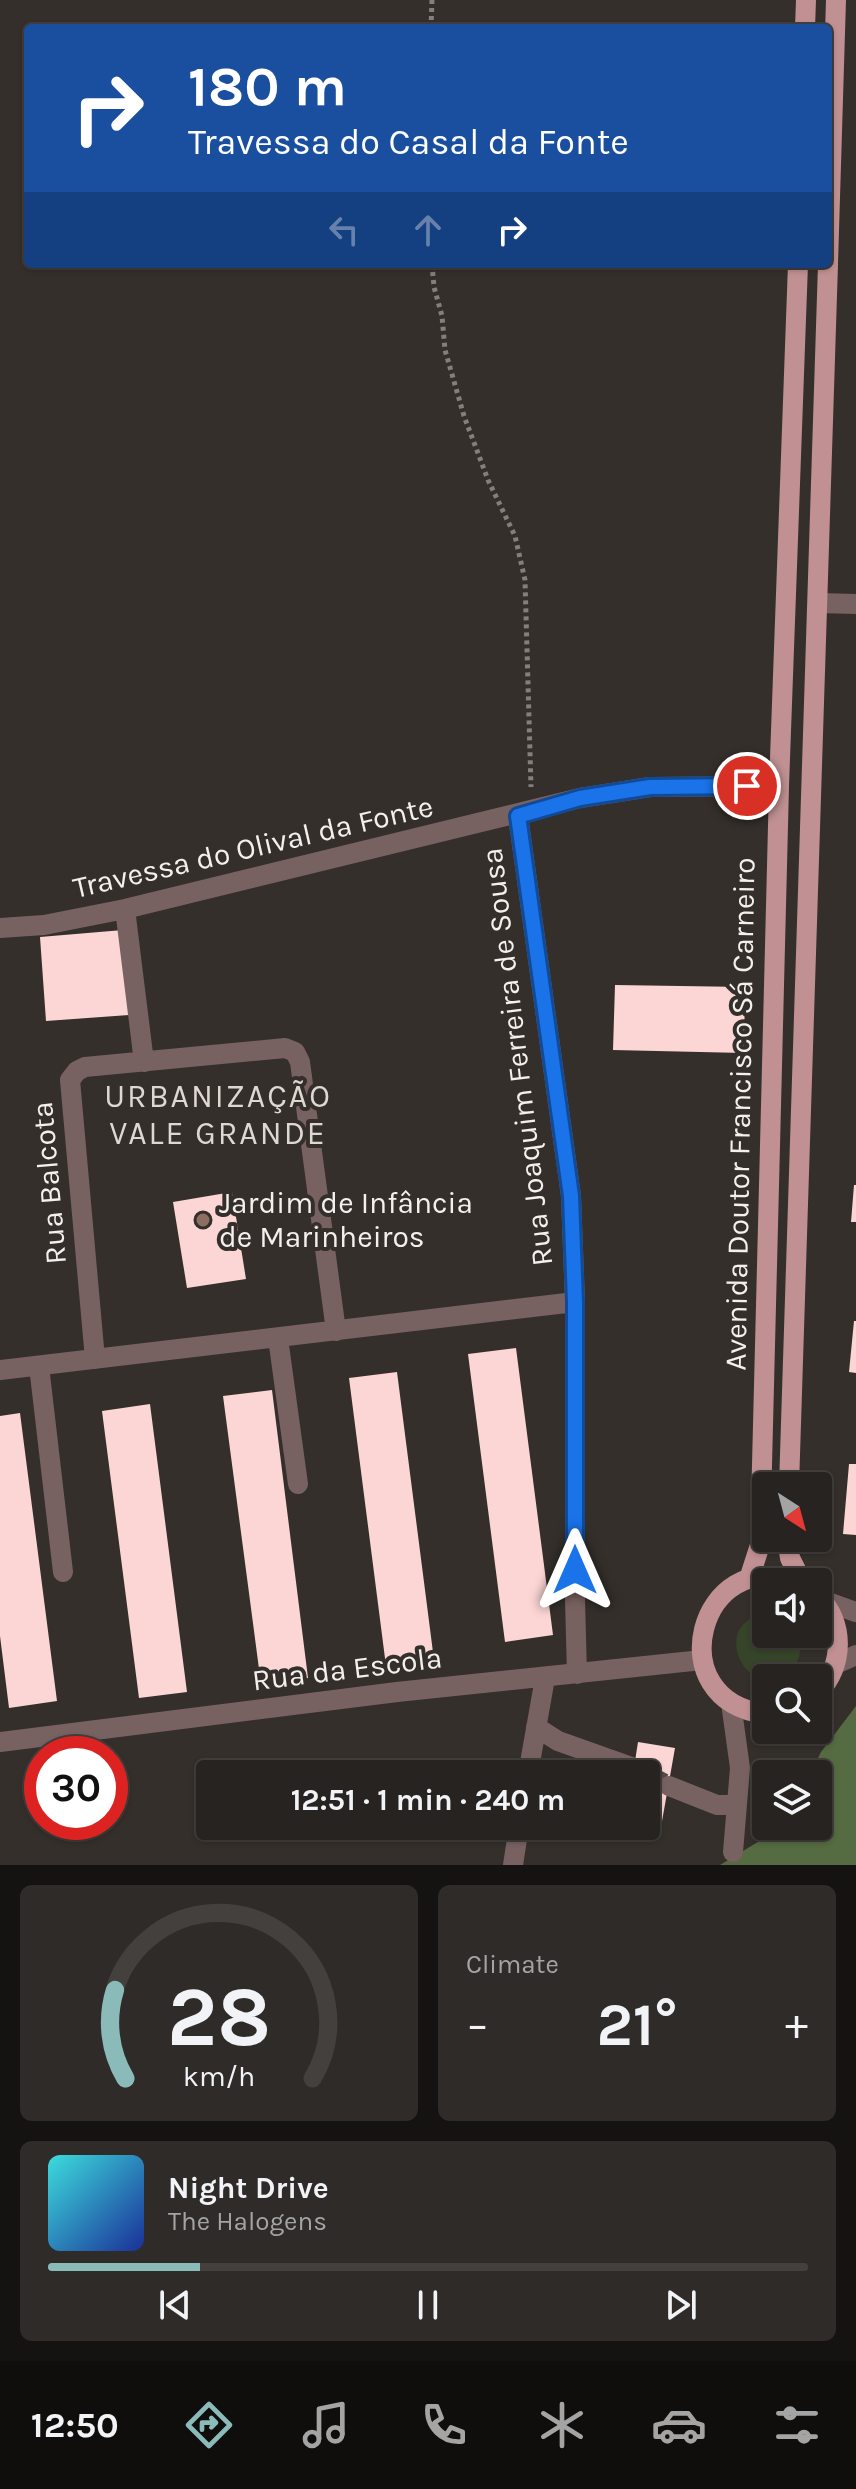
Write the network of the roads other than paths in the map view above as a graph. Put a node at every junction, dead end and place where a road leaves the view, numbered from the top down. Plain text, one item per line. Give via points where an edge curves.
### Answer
1 (806, 0) edge
2 (836, 0) edge
3 (805, 24) edge
4 (832, 132) edge
5 (798, 268) edge
6 (828, 268) edge
7 (818, 603) junction
8 (856, 604) edge
9 (779, 786) junction
10 (524, 814) junction
11 (125, 909) junction
12 (0, 928) edge
13 (144, 1062) junction
14 (575, 1302) junction
15 (336, 1331) junction
16 (278, 1338) junction
17 (95, 1359) junction
18 (39, 1366) junction
19 (0, 1370) edge
20 (789, 1472) edge
21 (298, 1484) dead end
22 (63, 1572) dead end
23 (749, 1579) junction
24 (752, 1579) edge
25 (832, 1603) edge
26 (856, 1612) edge
27 (832, 1617) edge
28 (856, 1655) edge
29 (702, 1660) junction
30 (836, 1664) junction
31 (832, 1673) edge
32 (577, 1674) junction
33 (545, 1678) junction
34 (731, 1703) junction
35 (752, 1712) edge
36 (536, 1727) junction
37 (0, 1742) edge
38 (530, 1760) edge
39 (611, 1760) edge
40 (669, 1786) tunnel mouth
41 (737, 1805) junction
42 (517, 1840) edge
43 (733, 1852) dead end
44 (513, 1865) edge

1 - 3 main road
2 - 4 main road, Avenida Doutor Francisco Sá Carneiro
5 - 9 main road, Avenida Doutor Francisco Sá Carneiro
6 - 7 main road, Avenida Doutor Francisco Sá Carneiro
7 - 8 street
7 - 20 main road, Avenida Doutor Francisco Sá Carneiro
9 - 10 street, Travessa do Olival da Fonte via 650,787
9 - 23 main road, Avenida Doutor Francisco Sá Carneiro via 760,1545
10 - 11 street, Travessa do Olival da Fonte
10 - 14 street, Rua Joaquim Ferreira de Sousa via 571,1196
11 - 12 street, Travessa do Olival da Fonte
11 - 13 street
13 - 15 street, Rua Balcota via 285,1048 295,1052
13 - 17 street, Rua Balcota via 85,1067 70,1080
14 - 15 street
14 - 32 street, Rua Joaquim Ferreira de Sousa
15 - 16 street
16 - 17 street
16 - 21 street
17 - 18 street
18 - 19 street
18 - 22 street
23 - 24 main road
23 - 29 main road via 731,1588 705,1620
25 - 26 street
27 - 30 main road via 839,1647
28 - 30 street
29 - 32 street, Rua da Escola
29 - 34 main road via 718,1692
30 - 31 main road
32 - 33 street, Rua da Escola
33 - 36 street
33 - 37 street, Rua da Escola
34 - 35 main road
34 - 41 street via 740,1768
36 - 38 street
36 - 39 street via 558,1741
40 - 41 street via 717,1805
41 - 43 street
42 - 44 street

